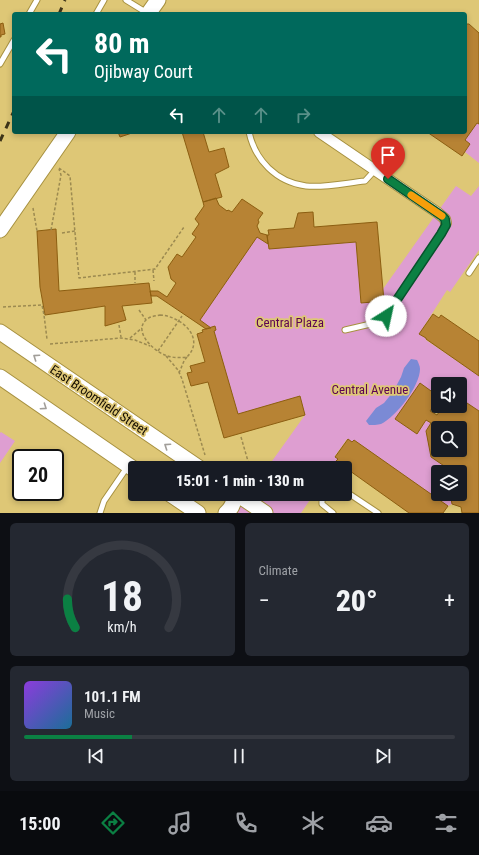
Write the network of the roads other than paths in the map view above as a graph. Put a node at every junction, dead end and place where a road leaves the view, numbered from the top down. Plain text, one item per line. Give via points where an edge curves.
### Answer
1 (37, 0) edge
2 (104, 0) edge
3 (126, 0) edge
4 (158, 0) edge
5 (29, 12) edge
6 (97, 12) edge
7 (145, 12) edge
8 (149, 12) edge
9 (12, 43) edge
10 (0, 64) edge
11 (67, 134) edge
12 (250, 134) edge
13 (322, 134) edge
14 (375, 170) junction
15 (446, 223) joint
16 (0, 230) edge
17 (479, 258) edge
18 (469, 274) dead end
19 (344, 330) dead end
20 (0, 332) edge
21 (0, 377) edge
22 (202, 461) edge
23 (128, 464) edge
24 (128, 472) edge
25 (352, 496) edge
26 (181, 501) edge
27 (233, 501) edge
28 (247, 501) edge
29 (322, 501) edge
30 (197, 511) edge
31 (100, 513) edge
32 (226, 513) edge
33 (265, 513) edge
34 (333, 513) edge
35 (378, 513) edge

1 - 5 lane
2 - 6 lane
3 - 7 lane
4 - 8 main road
9 - 10 lane
11 - 16 main road
12 - 14 lane via 258,156 267,167 280,177 296,184 315,186 365,181
13 - 14 street
14 - 15 street via 438,213
15 - 19 lane via 446,227 386,316 375,323
17 - 18 lane
22 -> 20 main road, East Broomfield Street
21 -> 23 main road
24 - 31 lane via 104,501
25 - 35 lane
26 - 30 main road
27 - 32 main road
28 - 33 main road
29 - 34 lane via 322,504

